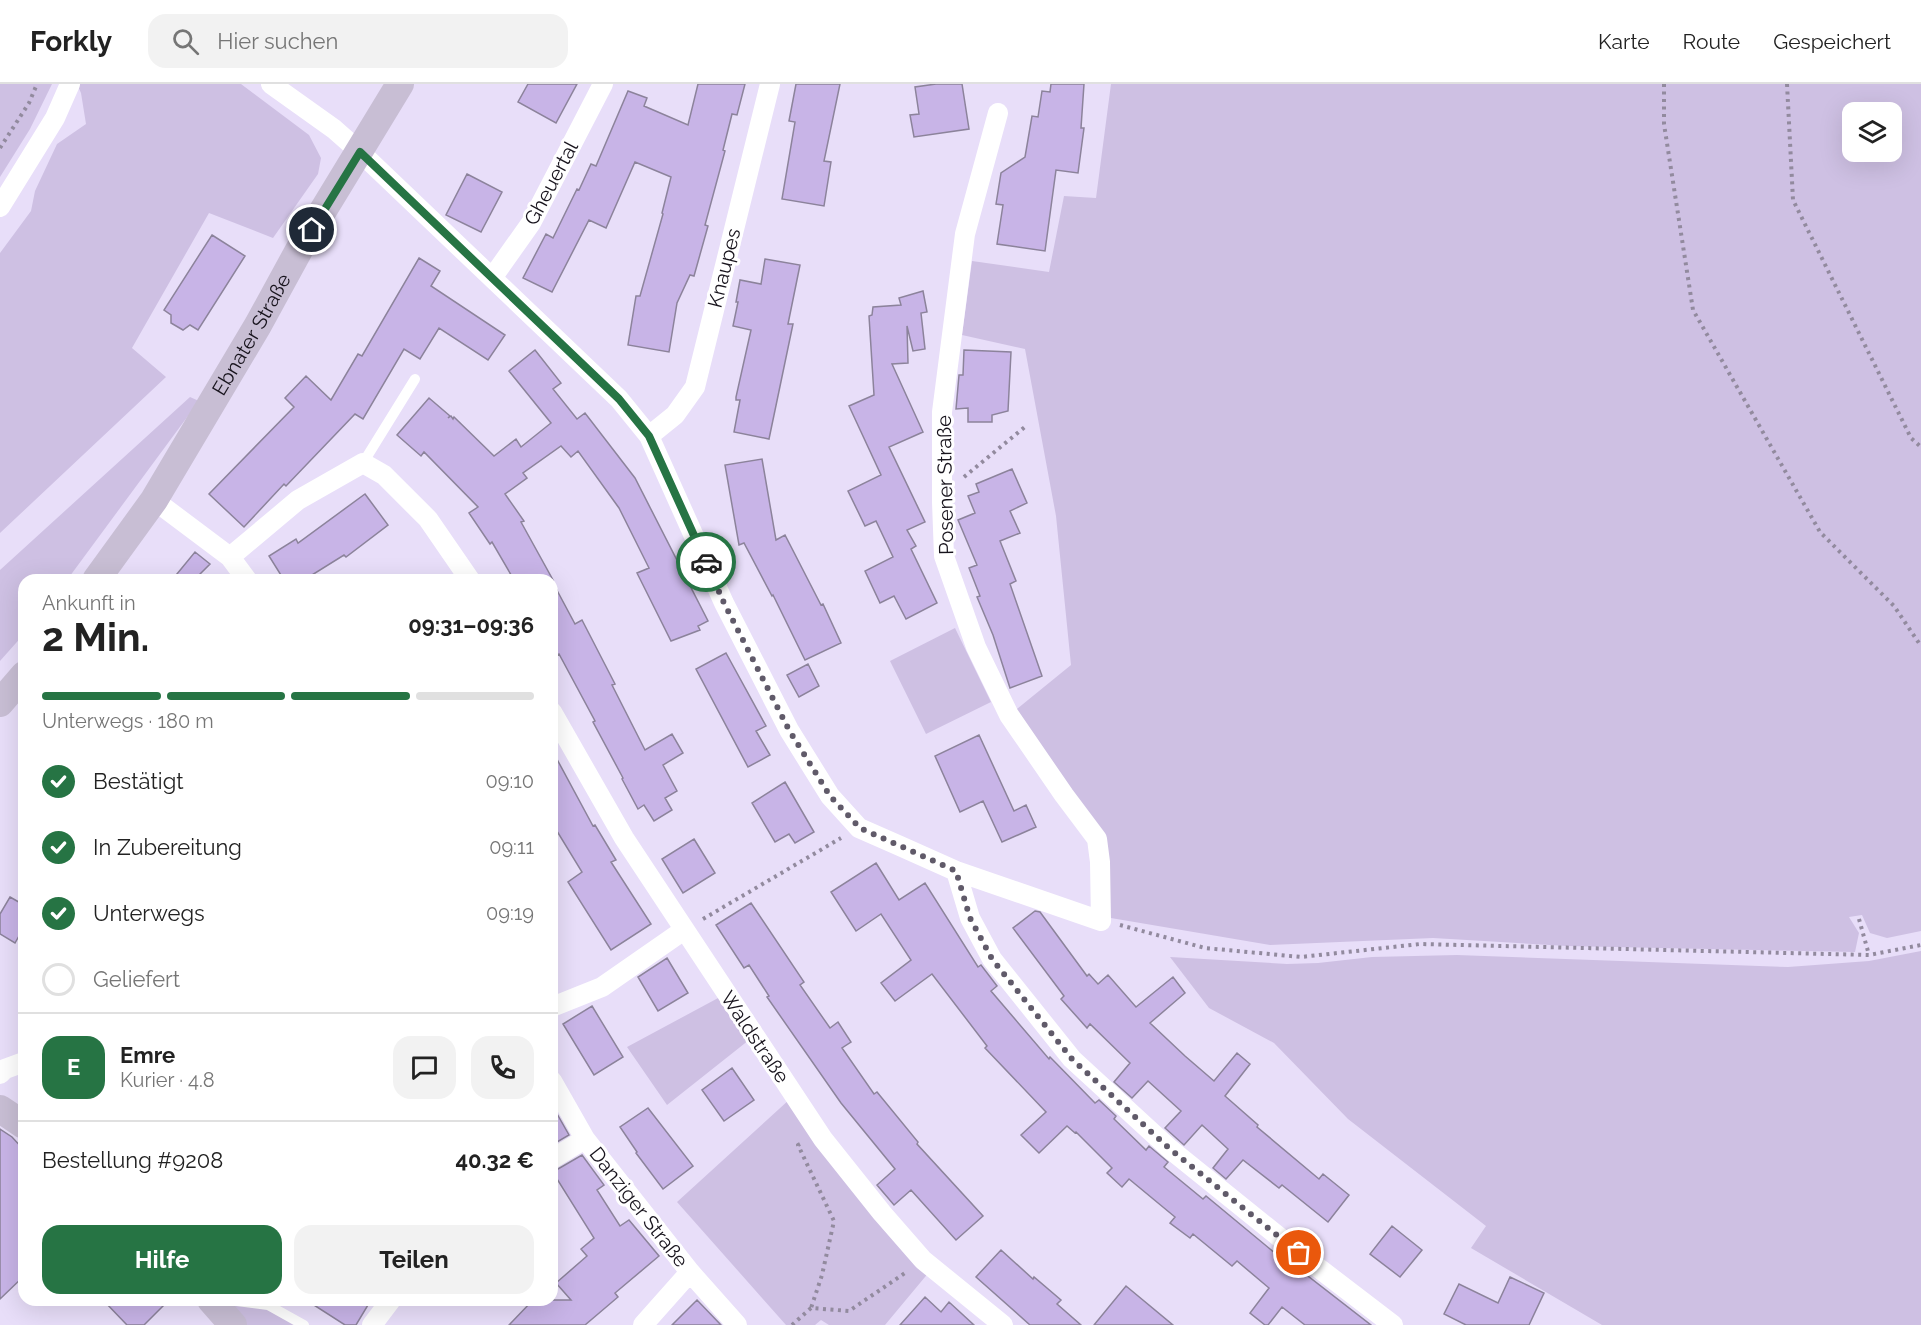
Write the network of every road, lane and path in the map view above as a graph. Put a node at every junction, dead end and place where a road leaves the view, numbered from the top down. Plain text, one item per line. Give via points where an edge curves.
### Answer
1 (37, 84) edge
2 (70, 84) edge
3 (271, 84) edge
4 (400, 84) edge
5 (603, 84) edge
6 (770, 84) edge
7 (1664, 84) edge
8 (1787, 84) edge
9 (998, 113) dead end
10 (0, 148) edge
11 (360, 152) junction
12 (0, 207) edge
13 (492, 278) junction
14 (415, 380) dead end
15 (1026, 426) dead end
16 (649, 436) junction
17 (1921, 447) edge
18 (363, 463) junction
19 (942, 497) junction
20 (154, 500) junction
21 (230, 557) junction
22 (100, 574) edge
23 (243, 574) edge
24 (466, 574) edge
25 (1921, 645) edge
26 (18, 682) edge
27 (0, 703) edge
28 (558, 722) edge
29 (860, 828) junction
30 (956, 871) junction
31 (1859, 920) dead end
32 (1101, 921) junction
33 (684, 930) junction
34 (1921, 945) edge
35 (1869, 955) junction
36 (558, 1005) edge
37 (18, 1064) edge
38 (0, 1074) edge
39 (558, 1092) edge
40 (0, 1109) edge
41 (18, 1121) edge
42 (816, 1128) junction
43 (585, 1139) junction
44 (558, 1155) edge
45 (923, 1260) junction
46 (690, 1272) junction
47 (216, 1306) edge
48 (270, 1306) edge
49 (386, 1306) edge
50 (811, 1308) junction
51 (233, 1325) edge
52 (304, 1325) edge
53 (372, 1325) edge
54 (643, 1325) edge
55 (737, 1325) edge
56 (792, 1325) edge
57 (1003, 1325) edge
58 (1393, 1325) edge

1 - 10 path
2 - 12 street via 55,118
3 - 11 street
4 - 11 main road, Ebnater Straße
5 - 13 street, Gheuertal via 531,223
6 - 16 street, Knaupes via 695,387 675,415
7 - 25 path via 1664,124 1693,310 1820,532 1894,606
8 - 17 path via 1793,200 1911,438
9 - 19 street, Posener Straße via 965,234 942,412
11 - 13 street
11 - 20 main road, Ebnater Straße
13 - 16 street via 619,399
14 - 18 lane
15 - 19 path
16 - 29 street via 724,603 789,730 830,796
18 - 21 street via 298,500
18 - 24 street via 384,476 428,519
19 - 32 street, Posener Straße via 944,556 976,647 1009,715 1097,839
20 - 21 street
20 - 22 main road, Ebnater Straße
21 - 23 street
26 - 27 main road
28 - 33 street, Waldstraße via 624,838
29 - 30 street
29 - 33 path
30 - 32 street
30 - 58 street via 970,918 992,959 1072,1059 1170,1149
31 - 35 path
32 - 35 path via 1205,948 1300,957 1420,944
33 - 36 street via 602,987
33 - 42 street, Waldstraße
34 - 35 path
37 - 38 street
39 - 43 street, Danziger Straße
40 - 41 main road
42 - 45 street, Waldstraße
42 - 50 path via 798,1145 834,1221
43 - 44 street
43 - 46 street, Danziger Straße
45 - 50 path via 849,1311
45 - 57 street, Waldstraße
46 - 54 street
46 - 55 street, Danziger Straße
47 - 51 main road
48 - 52 lane
49 - 53 street
50 - 56 path

